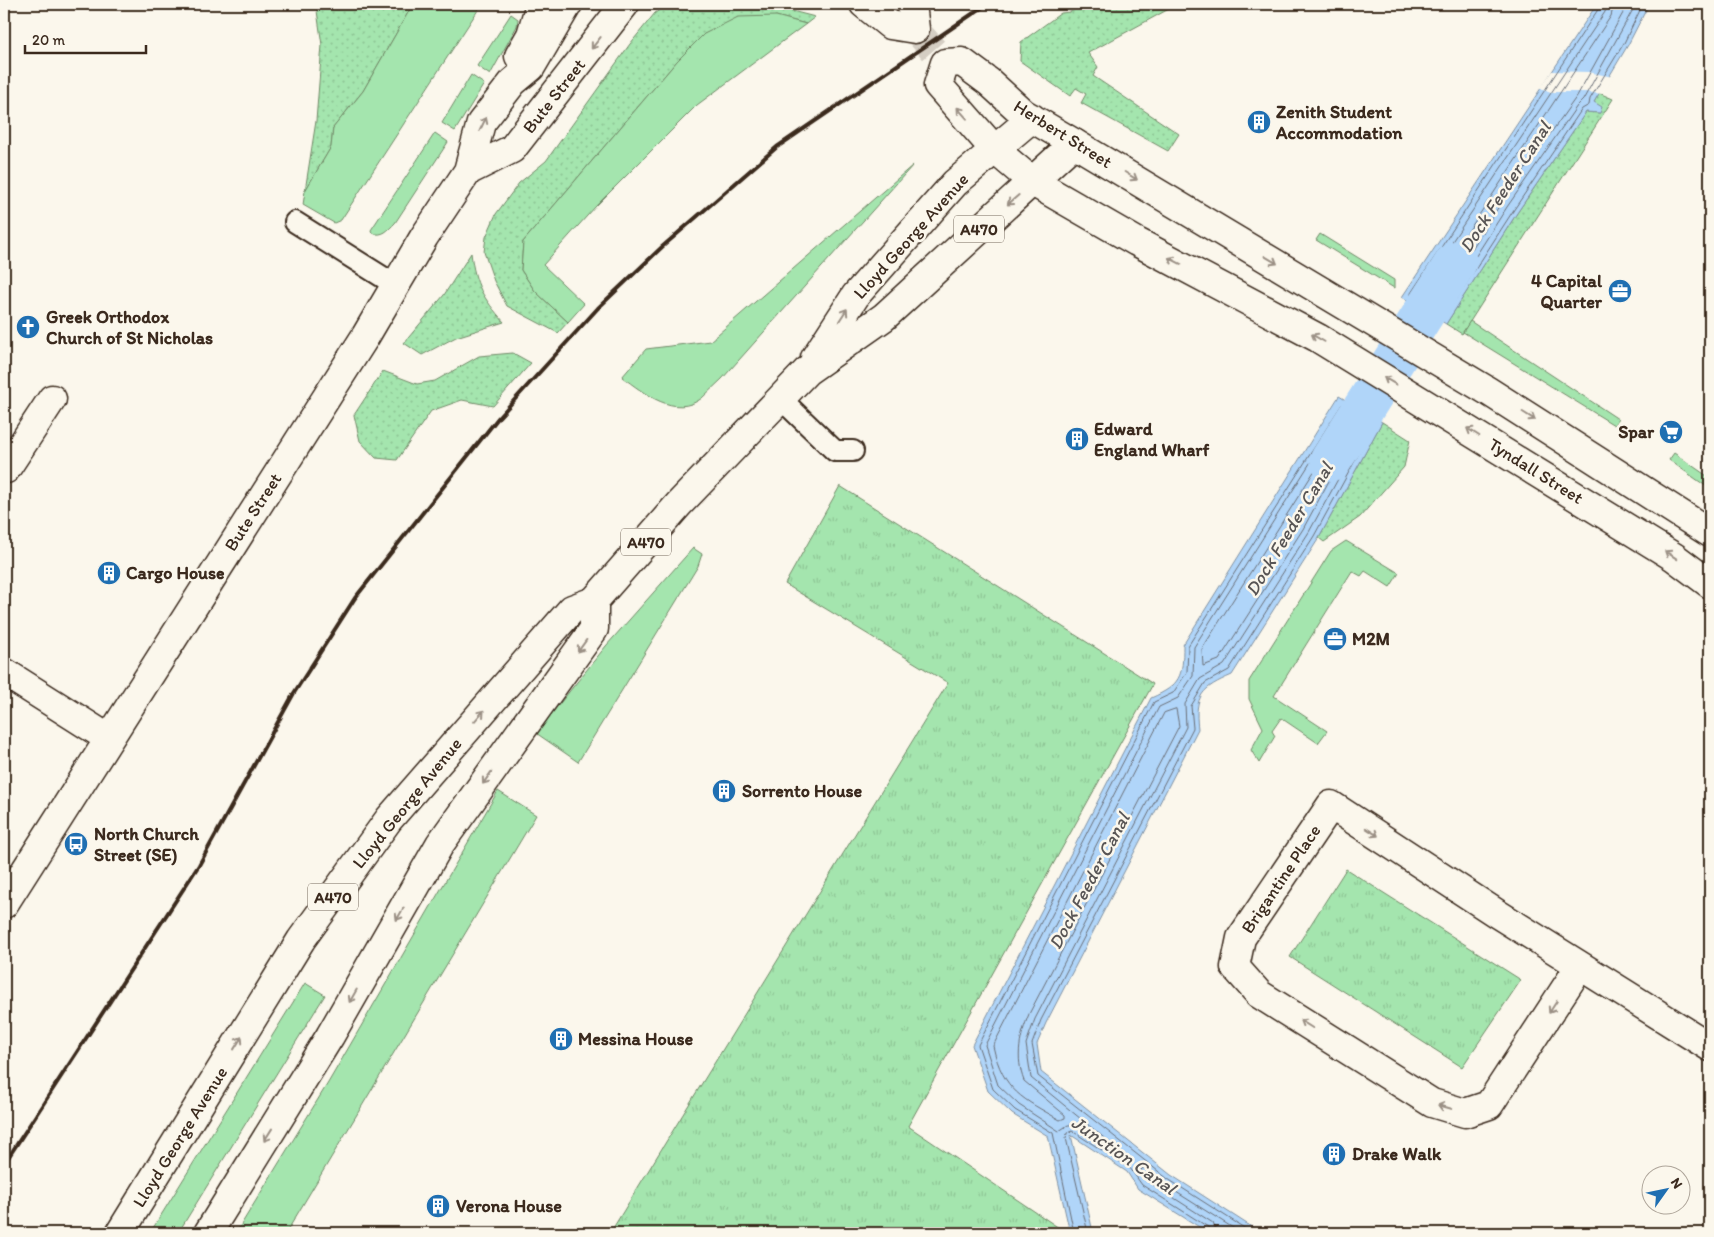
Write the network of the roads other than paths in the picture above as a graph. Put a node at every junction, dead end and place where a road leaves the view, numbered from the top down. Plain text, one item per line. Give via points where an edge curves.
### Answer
1 (540, 4) edge
2 (568, 4) edge
3 (625, 4) edge
4 (864, 4) edge
5 (912, 4) edge
6 (513, 82) junction
7 (1032, 118) junction
8 (1074, 143) junction
9 (994, 150) junction
10 (468, 171) junction
11 (1033, 182) junction
12 (294, 222) dead end
13 (397, 286) junction
14 (1360, 363) joint
15 (807, 371) junction
16 (52, 398) dead end
17 (780, 398) junction
18 (853, 451) dead end
19 (4, 468) edge
20 (1710, 533) edge
21 (1710, 584) edge
22 (594, 601) junction
23 (4, 672) edge
24 (108, 738) junction
25 (4, 904) edge
26 (1580, 966) junction
27 (1710, 1047) edge
28 (120, 1233) edge
29 (208, 1233) edge

1 - 6 street, Bute Street via 531,35 518,57
2 - 6 street, Bute Street via 531,67
3 -> 10 street, Bute Street via 512,149
4 - 5 street via 890,25 915,28
10 -> 6 street, Bute Street via 481,123
7 - 8 street, Herbert Street
7 - 9 street, Lloyd George Avenue / A470
9 -> 7 street, Herbert Street via 938,85 946,63 962,62
8 - 11 street, Lloyd George Avenue / A470
8 -> 20 street, Herbert Street via 1442,364
9 - 11 street, Herbert Street
15 -> 9 street, Lloyd George Avenue / A470 via 856,295 955,183
10 - 13 street, Bute Street via 424,237
14 -> 11 street, Herbert Street
11 -> 15 street, Lloyd George Avenue / A470 via 884,317
12 - 13 lane
13 - 24 street, Bute Street
21 -> 14 street, Tyndall Street via 1674,557
15 - 17 street, Lloyd George Avenue / A470
16 - 19 street
17 - 18 lane via 835,451
17 - 22 street, Lloyd George Avenue / A470 via 679,504
28 -> 22 street, Lloyd George Avenue / A470 via 301,940 389,819 572,609
22 -> 29 street via 594,629 440,844 330,1036
23 - 24 street
24 - 25 street, Bute Street
26 -> 26 street, Brigantine Place via 1488,1105 1465,1113 1432,1103 1259,994 1235,967 1241,938 1331,805
26 - 27 street, Brigantine Place

